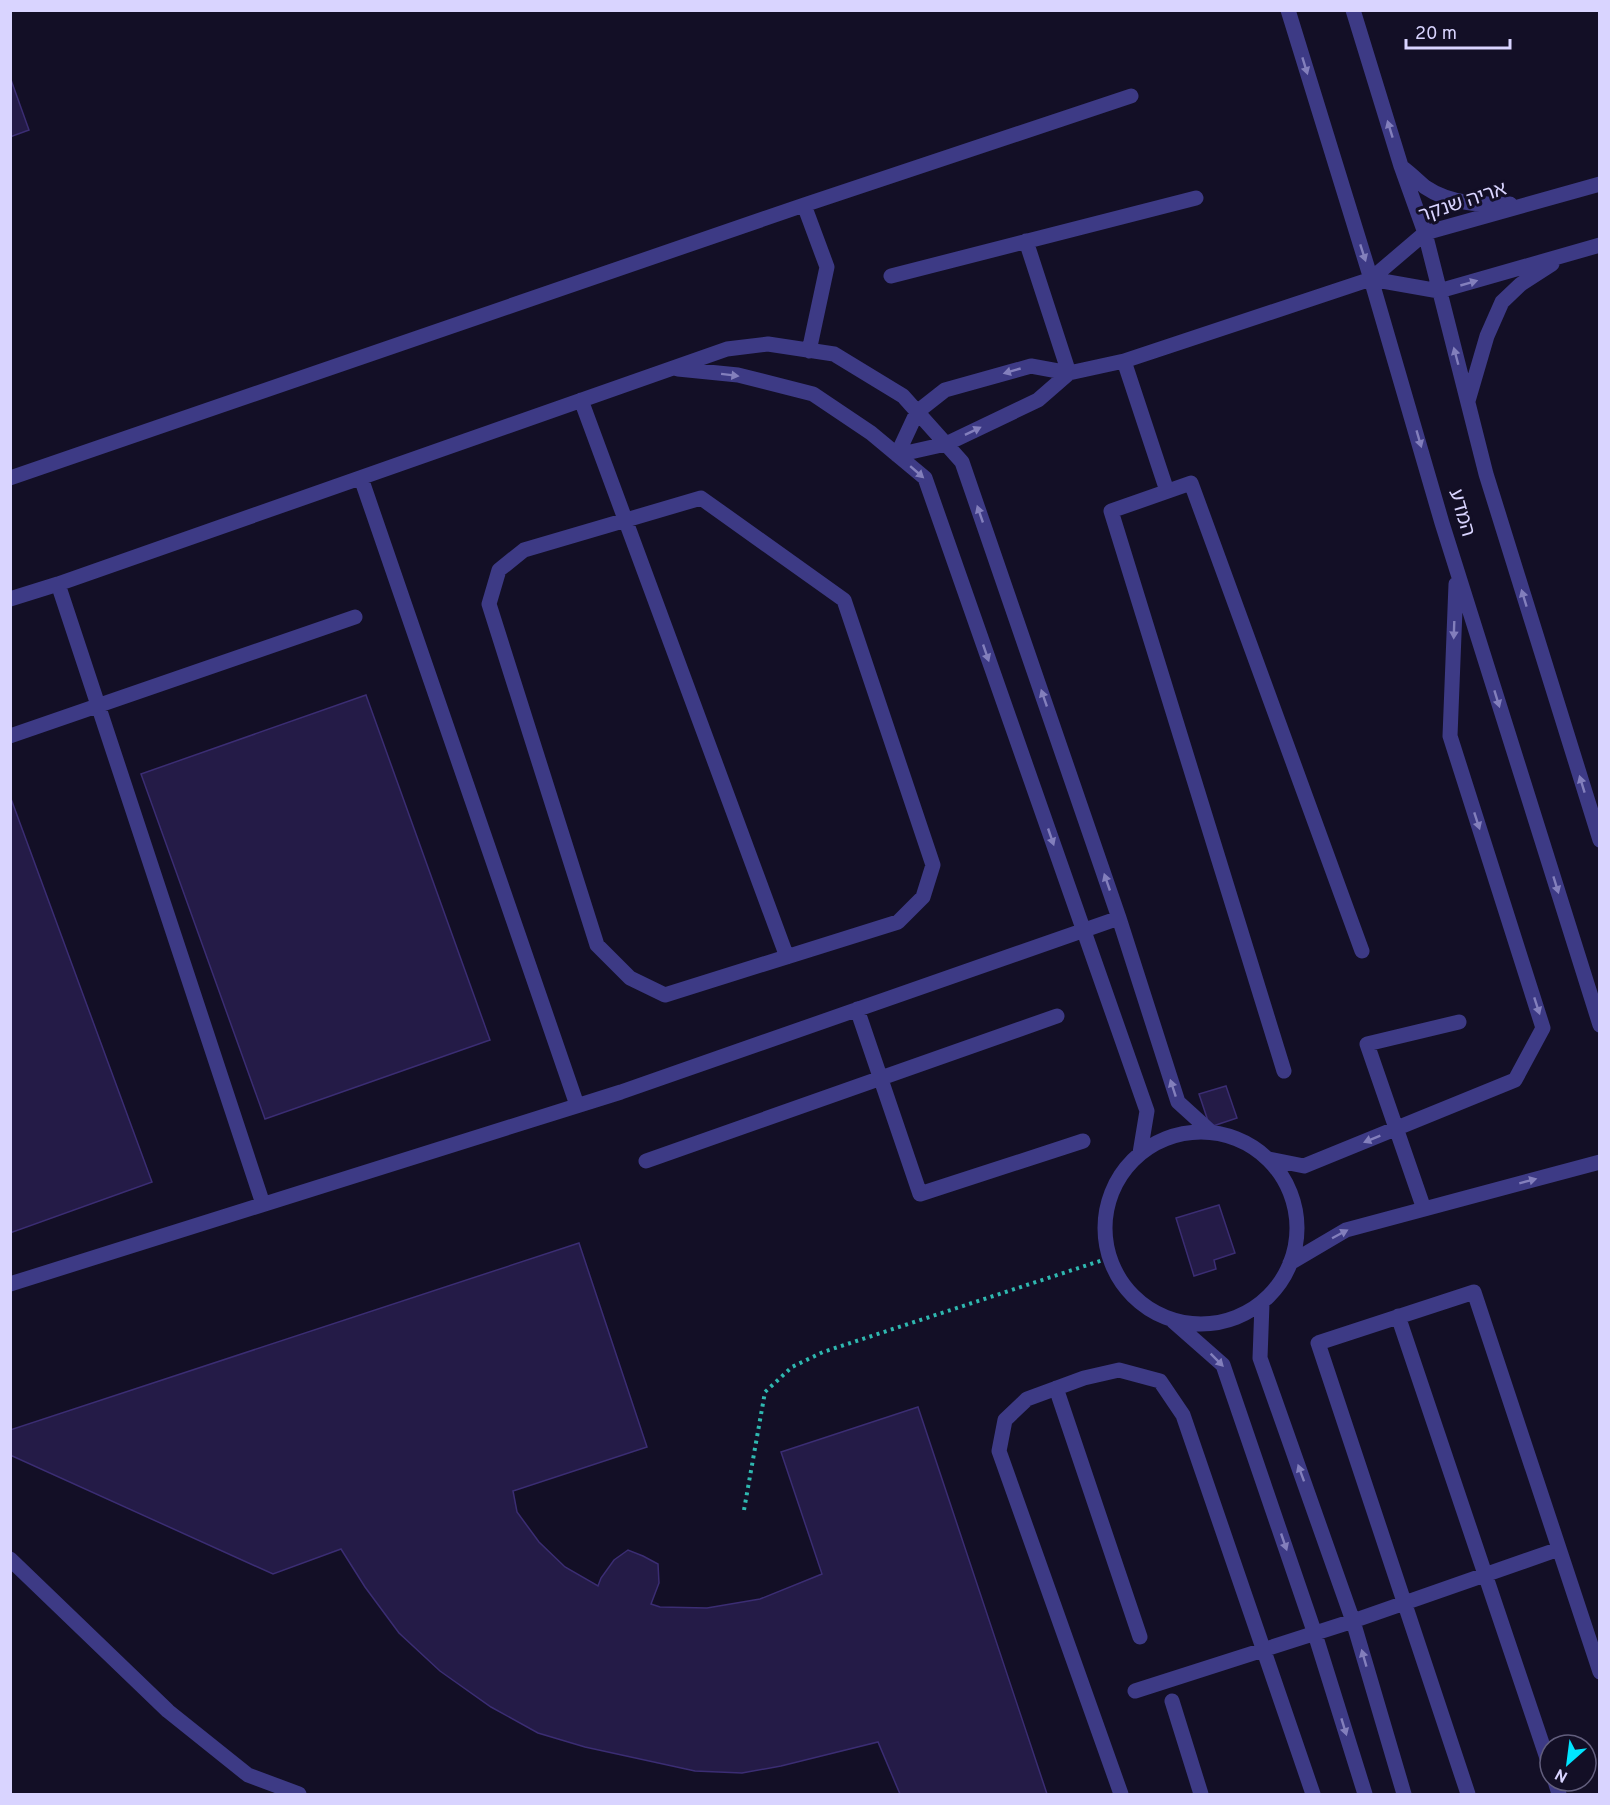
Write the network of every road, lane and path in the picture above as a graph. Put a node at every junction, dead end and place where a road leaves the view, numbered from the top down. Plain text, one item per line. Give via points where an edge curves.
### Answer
1 (1287, 10) edge
2 (1353, 10) edge
3 (1131, 96) dead end
4 (1401, 166) junction
5 (1599, 184) edge
6 (1196, 198) dead end
7 (1534, 203) junction
8 (804, 205) junction
9 (1425, 233) junction
10 (1026, 242) junction
11 (1599, 245) edge
12 (1567, 255) junction
13 (891, 276) dead end
14 (1371, 279) junction
15 (1439, 291) junction
16 (809, 351) junction
17 (1124, 361) junction
18 (672, 368) junction
19 (1069, 373) junction
20 (581, 400) junction
21 (1468, 401) junction
22 (917, 412) junction
23 (946, 444) junction
24 (897, 455) junction
25 (10, 478) edge
26 (361, 478) junction
27 (1167, 491) junction
28 (626, 520) junction
29 (1457, 572) junction
30 (58, 584) junction
31 (10, 599) edge
32 (355, 617) dead end
33 (98, 705) junction
34 (10, 735) edge
35 (1599, 840) edge
36 (1119, 918) junction
37 (1084, 930) junction
38 (1362, 951) dead end
39 (787, 957) junction
40 (858, 1009) junction
41 (1058, 1016) dead end
42 (1459, 1022) dead end
43 (1599, 1025) edge
44 (1284, 1071) dead end
45 (880, 1079) junction
46 (577, 1106) junction
47 (1396, 1129) junction
48 (1210, 1131) junction
49 (1083, 1141) dead end
50 (1140, 1153) junction
51 (1269, 1159) junction
52 (646, 1161) dead end
53 (1599, 1162) edge
54 (263, 1204) junction
55 (1424, 1209) junction
56 (1109, 1258) junction
57 (1290, 1263) junction
58 (10, 1284) edge
59 (1262, 1304) junction
60 (1398, 1316) junction
61 (1173, 1321) junction
62 (1056, 1388) junction
63 (744, 1510) dead end
64 (1559, 1549) junction
65 (10, 1559) edge
66 (1485, 1575) junction
67 (1405, 1603) junction
68 (1353, 1621) junction
69 (1315, 1634) junction
70 (1140, 1637) dead end
71 (1262, 1650) junction
72 (1599, 1672) edge
73 (1135, 1691) dead end
74 (1172, 1701) dead end
75 (1538, 1733) edge
76 (299, 1794) edge
77 (1121, 1794) edge
78 (1201, 1794) edge
79 (1313, 1794) edge
80 (1365, 1794) edge
81 (1404, 1794) edge
82 (1468, 1794) edge

1 -> 14 street, המדע
4 -> 2 street, המדע
3 - 8 street
4 - 7 street via 1427,188 1453,199 1479,205
4 - 9 street, המדע
5 - 7 street, אריה שנקר
6 - 10 street
7 - 9 street, אריה שנקר
8 - 16 street via 827,267
8 - 25 street
9 - 14 street, אריה שנקר
9 - 15 street, המדע
10 - 13 street
10 - 19 street
11 - 12 street
15 -> 12 street
12 - 21 street via 1521,284 1502,303 1487,336
14 - 15 street
14 - 17 street
14 -> 29 street, המדע
21 -> 15 street, המדע
16 - 18 street via 768,344 727,349
16 - 22 street via 834,354 903,396
17 - 19 street
17 - 27 street
18 - 20 street
18 -> 24 street via 738,375 813,394
19 -> 22 street via 1031,366 945,390
23 -> 19 street via 1038,400
20 - 26 street
20 - 28 street
35 -> 21 street, המדע via 1486,474
22 - 23 street
22 - 24 street
23 - 24 street
36 -> 23 street via 962,462
24 -> 37 street via 925,478
26 - 30 street
26 - 46 street
27 - 38 street via 1191,483
27 - 44 street via 1111,511
28 - 39 street
28 - 39 street via 701,498 844,600 933,865 923,897 898,922
28 - 39 street via 524,550 499,570 489,604 597,945 630,978 665,995
29 -> 43 street, המדע
29 -> 47 street via 1450,736 1544,1028 1515,1080
30 - 31 street
30 - 33 street
32 - 33 street
33 - 34 street
33 - 54 street
36 - 37 street
48 -> 36 street via 1178,1102
37 - 40 street
37 - 50 street via 1147,1111
40 - 45 street
40 - 46 street
41 - 45 street
42 - 47 street via 1367,1044
45 - 49 street via 920,1194
45 - 52 street
46 - 54 street
47 -> 51 street via 1304,1166
47 - 55 street
48 - 50 street via 1177,1134
48 - 51 street via 1242,1140
50 - 56 street via 1123,1170 1108,1197 1104,1228
51 - 57 street via 1288,1186 1297,1218
55 -> 53 street
54 - 58 street
57 -> 55 street via 1346,1230
56 - 61 street via 1123,1286 1146,1307
56 - 63 path via 823,1352 792,1367 765,1392
57 - 59 street via 1282,1281
59 - 61 street via 1235,1319 1204,1325
68 -> 59 street via 1260,1358
60 - 64 street via 1474,1293
60 - 66 street
60 - 67 street via 1318,1343
61 -> 69 street via 1223,1365
62 - 70 street
62 - 71 street via 1119,1370 1160,1381 1183,1415
62 - 77 street via 1027,1399 1005,1420 999,1451
64 - 66 street
64 - 72 street
65 - 76 street via 168,1711 248,1775
66 - 67 street
66 - 75 street
67 - 68 street
67 - 82 street
68 - 69 street
81 -> 68 street
69 - 71 street
69 -> 80 street
71 - 73 street
71 - 79 street
74 - 78 street

